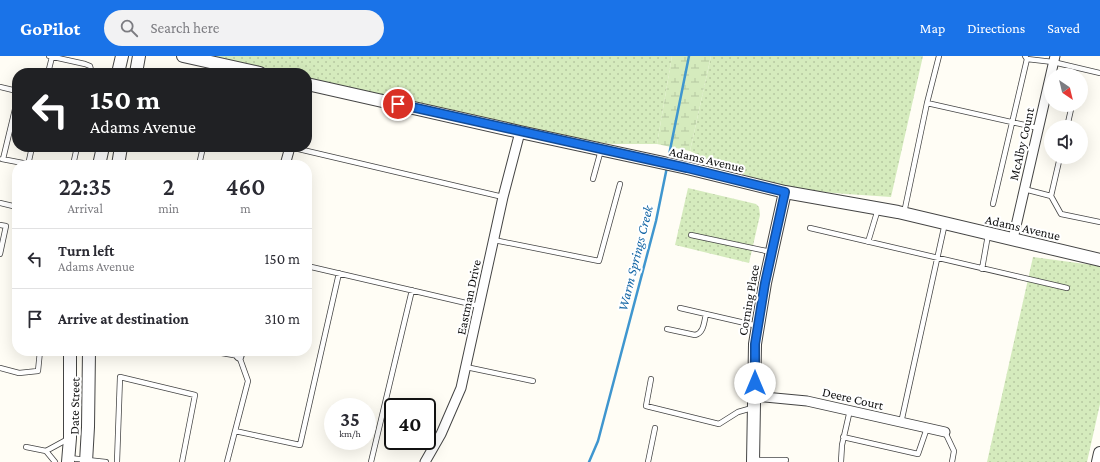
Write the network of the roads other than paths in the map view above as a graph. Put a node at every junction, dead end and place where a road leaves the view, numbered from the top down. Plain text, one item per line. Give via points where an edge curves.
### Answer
1 (50, 56) edge
2 (122, 56) edge
3 (139, 56) edge
4 (183, 56) edge
5 (939, 56) edge
6 (1026, 58) edge
7 (1054, 59) edge
8 (49, 68) edge
9 (91, 68) edge
10 (119, 68) edge
11 (137, 68) edge
12 (230, 68) edge
13 (1080, 68) edge
14 (1088, 70) edge
15 (1100, 73) edge
16 (312, 85) edge
17 (0, 87) edge
18 (12, 90) edge
19 (927, 103) junction
20 (12, 119) edge
21 (1013, 123) junction
22 (1038, 128) junction
23 (520, 132) junction
24 (601, 150) junction
25 (311, 152) edge
26 (1, 159) edge
27 (12, 161) edge
28 (1058, 164) edge
29 (594, 179) dead end
30 (620, 184) dead end
31 (1024, 189) junction
32 (785, 192) junction
33 (1051, 196) junction
34 (503, 197) junction
35 (0, 203) edge
36 (993, 204) dead end
37 (12, 206) edge
38 (878, 209) junction
39 (904, 213) junction
40 (1100, 222) edge
41 (945, 223) junction
42 (0, 225) edge
43 (810, 228) dead end
44 (989, 233) junction
45 (691, 235) dead end
46 (1012, 239) junction
47 (494, 240) junction
48 (868, 242) junction
49 (771, 252) junction
50 (0, 254) edge
51 (937, 258) junction
52 (1100, 260) edge
53 (312, 267) edge
54 (982, 269) junction
55 (339, 273) junction
56 (1067, 288) dead end
57 (412, 290) junction
58 (479, 306) junction
59 (680, 308) dead end
60 (706, 314) junction
61 (758, 326) junction
62 (667, 329) dead end
63 (40, 356) edge
64 (70, 356) edge
65 (89, 356) edge
66 (240, 356) edge
67 (466, 367) junction
68 (0, 368) edge
69 (651, 379) dead end
70 (533, 381) dead end
71 (754, 402) junction
72 (850, 410) junction
73 (901, 423) junction
74 (655, 428) dead end
75 (927, 428) junction
76 (235, 431) junction
77 (945, 432) joint
78 (844, 437) junction
79 (70, 438) junction
80 (26, 447) dead end
81 (46, 451) junction
82 (1100, 453) edge
83 (69, 460) edge
84 (786, 460) dead end
85 (87, 461) edge
86 (753, 461) edge
87 (55, 462) edge
88 (106, 462) edge
89 (117, 462) edge
90 (182, 462) edge
91 (228, 462) edge
92 (371, 462) edge
93 (425, 462) edge
94 (648, 462) edge
95 (841, 462) edge
96 (952, 462) edge
97 (1098, 462) edge

1 - 8 lane
1 - 9 lane via 85,64
2 - 10 street
3 - 11 street
4 - 12 street
5 - 19 lane
6 - 7 lane
6 - 21 lane
7 - 13 lane
7 - 22 street, McAlby Count
14 - 15 lane
16 - 23 street, Adams Avenue
17 - 18 lane
19 - 21 lane
19 - 39 lane
20 - 26 lane
21 - 22 lane
21 - 36 lane
22 - 31 street, McAlby Count
23 - 24 street, Adams Avenue
23 - 34 street, Eastman Drive
24 - 29 lane
24 - 32 street, Adams Avenue
25 - 34 lane
26 - 27 lane
28 - 33 lane
30 - 47 lane via 599,261
31 - 33 lane
31 - 46 street, McAlby Count
32 - 38 street, Adams Avenue
32 - 49 street, Corning Place
33 - 40 lane via 1061,214
34 - 47 street, Eastman Drive
35 - 37 lane
38 - 39 street, Adams Avenue
38 - 48 lane
39 - 41 street, Adams Avenue
41 - 44 street, Adams Avenue
41 - 51 lane
42 - 50 lane via 6,226
43 - 48 lane
44 - 46 street, Adams Avenue
44 - 54 lane
45 - 49 lane
46 - 52 street, Adams Avenue
47 - 58 street, Eastman Drive
48 - 51 lane
49 - 61 street, Corning Place
51 - 54 lane
51 - 73 lane
53 - 55 lane
54 - 56 lane
55 - 57 lane
55 - 76 lane via 300,445
57 - 58 lane
57 - 92 lane
58 - 67 street, Eastman Drive
59 - 60 lane
60 - 61 lane
60 - 62 lane via 702,331 698,334
61 - 71 street, Corning Place via 755,344
63 - 68 lane via 38,371 19,373
64 - 79 street, Date Street
65 - 85 street, Date Street
66 - 76 lane via 248,381
67 - 70 lane
67 - 93 street, Eastman Drive via 461,388 441,434
69 - 71 lane via 646,406 719,424
71 - 72 street, Deere Court via 807,401
71 - 86 street, Corning Place
72 - 73 street, Deere Court
72 - 78 lane
73 - 75 street, Deere Court
74 - 94 lane
75 - 77 street, Deere Court
75 - 78 lane via 918,454
76 - 91 lane
77 - 96 lane via 954,451
78 - 95 lane
79 - 81 lane
79 - 83 street, Date Street
80 - 81 lane
81 - 87 lane
82 - 97 street
83 - 85 lane
84 - 86 lane
85 - 88 lane
89 - 90 lane via 120,377 195,395

